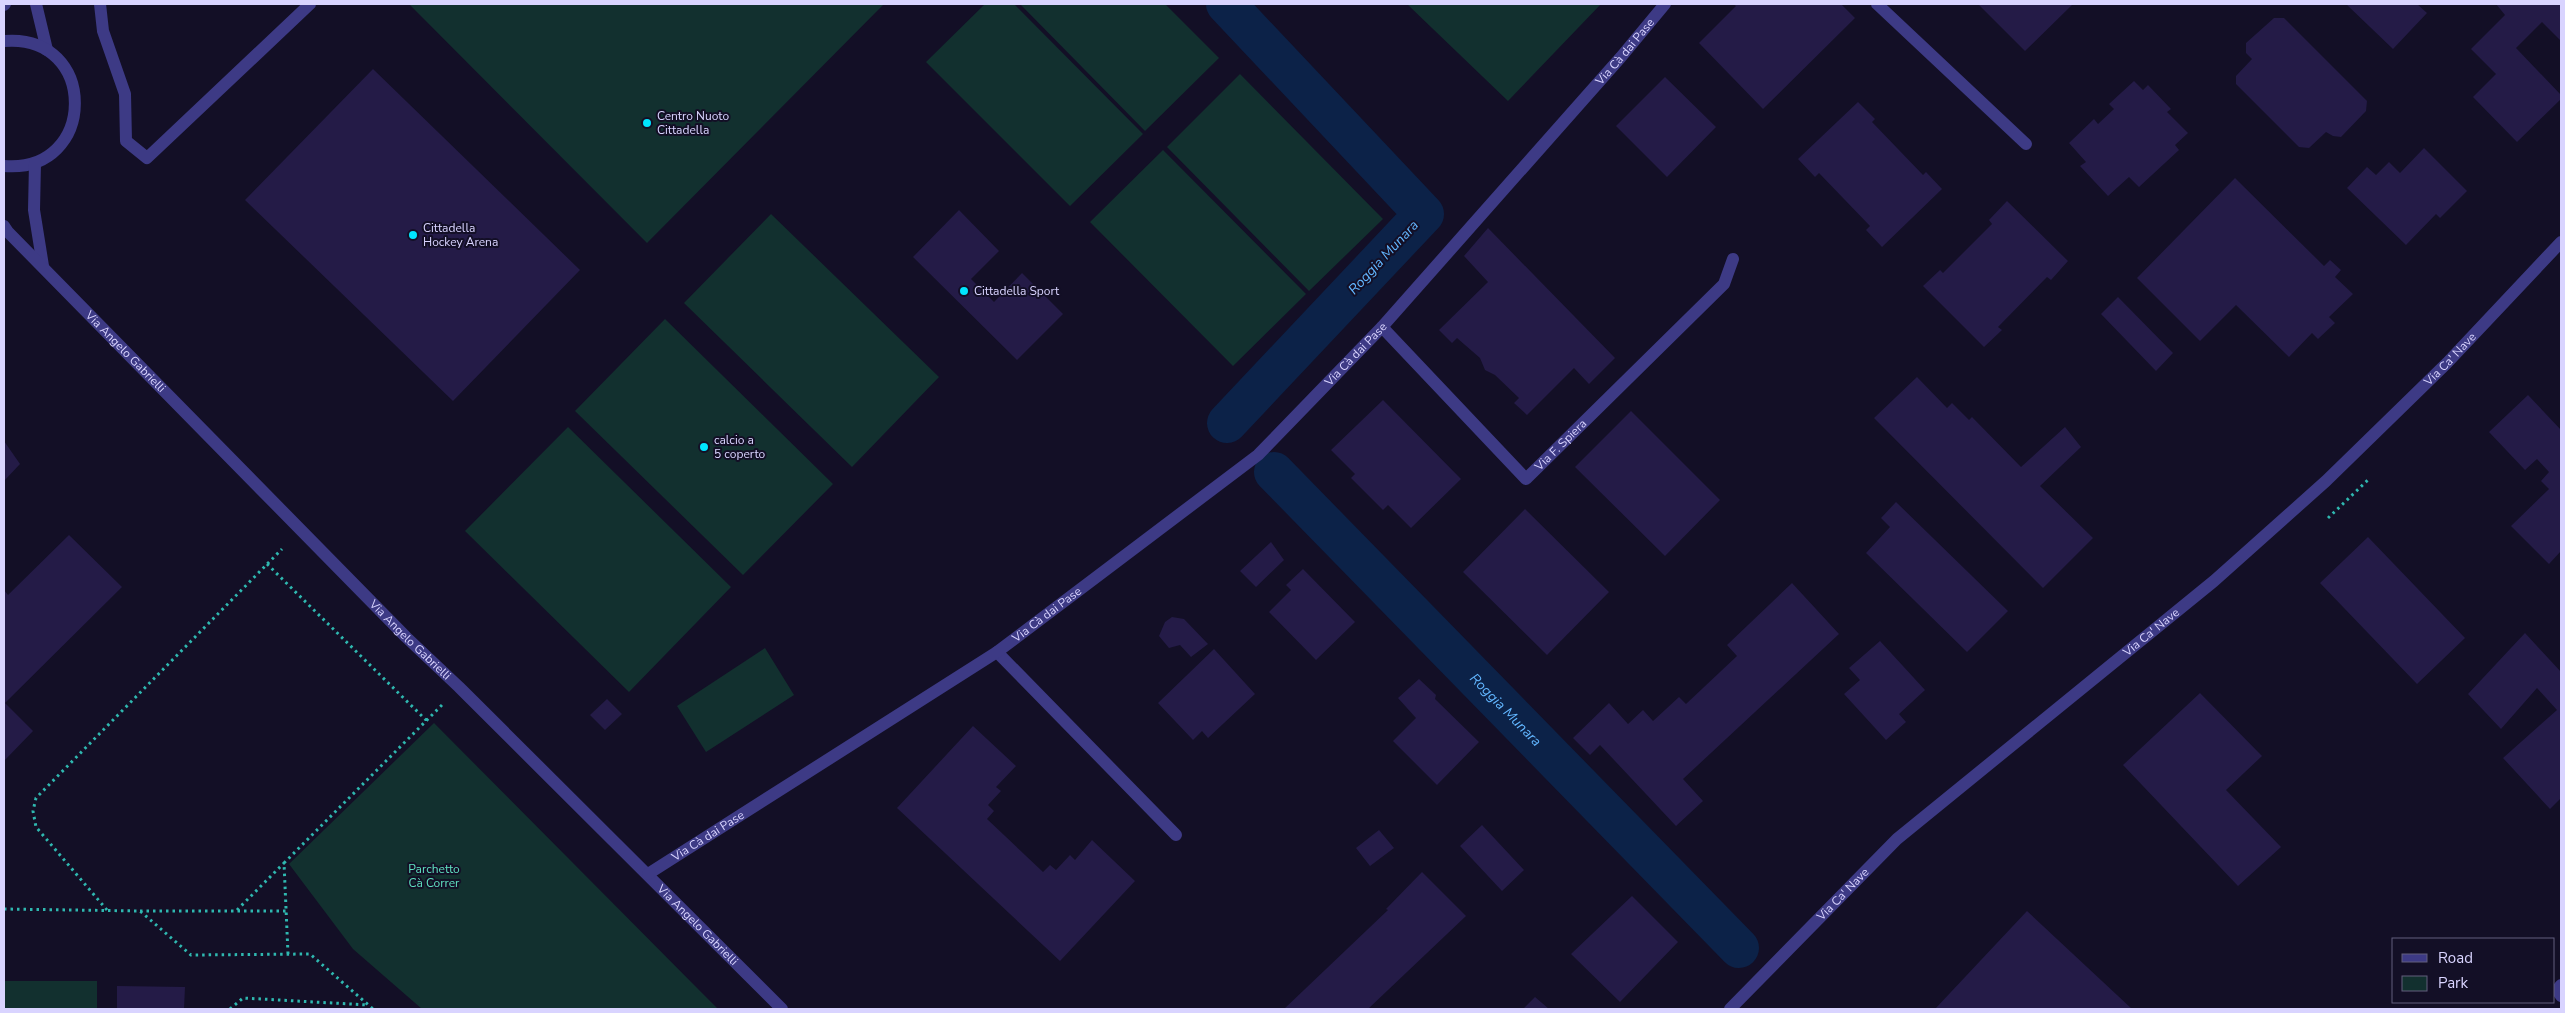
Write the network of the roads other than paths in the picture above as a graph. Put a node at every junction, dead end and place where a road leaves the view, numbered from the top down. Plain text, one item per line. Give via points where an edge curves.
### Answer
1 (36, 4) edge
2 (100, 4) edge
3 (310, 4) edge
4 (1664, 4) edge
5 (1877, 4) edge
6 (4, 41) edge
7 (47, 50) junction
8 (2026, 144) dead end
9 (35, 163) junction
10 (4, 166) edge
11 (4, 226) edge
12 (2561, 242) edge
13 (1733, 259) dead end
14 (43, 266) junction
15 (1382, 327) junction
16 (997, 652) junction
17 (1176, 835) dead end
18 (648, 874) junction
19 (2561, 985) edge
20 (2561, 996) edge
21 (782, 1009) edge
22 (1730, 1009) edge

1 - 7 street
2 - 3 street via 103,31 125,94 126,141 147,158
4 - 15 street, Via Cà dai Pase via 1615,64
5 - 8 street
6 - 7 street via 16,40
7 - 9 street via 58,59 72,82 76,110 67,137
9 - 10 street
9 - 14 street via 34,210
11 - 14 street, Via Angelo Gabrielli
12 - 22 street, Via Ca' Nave via 2447,363 2326,480 2214,581 1897,839
13 - 15 street, Via F. Spiera via 1724,284 1526,479
14 - 18 street, Via Angelo Gabrielli via 406,637
15 - 16 street, Via Cà dai Pase via 1258,455
16 - 17 street
16 - 18 street, Via Cà dai Pase
18 - 21 street, Via Angelo Gabrielli
19 - 20 street via 2557,990

